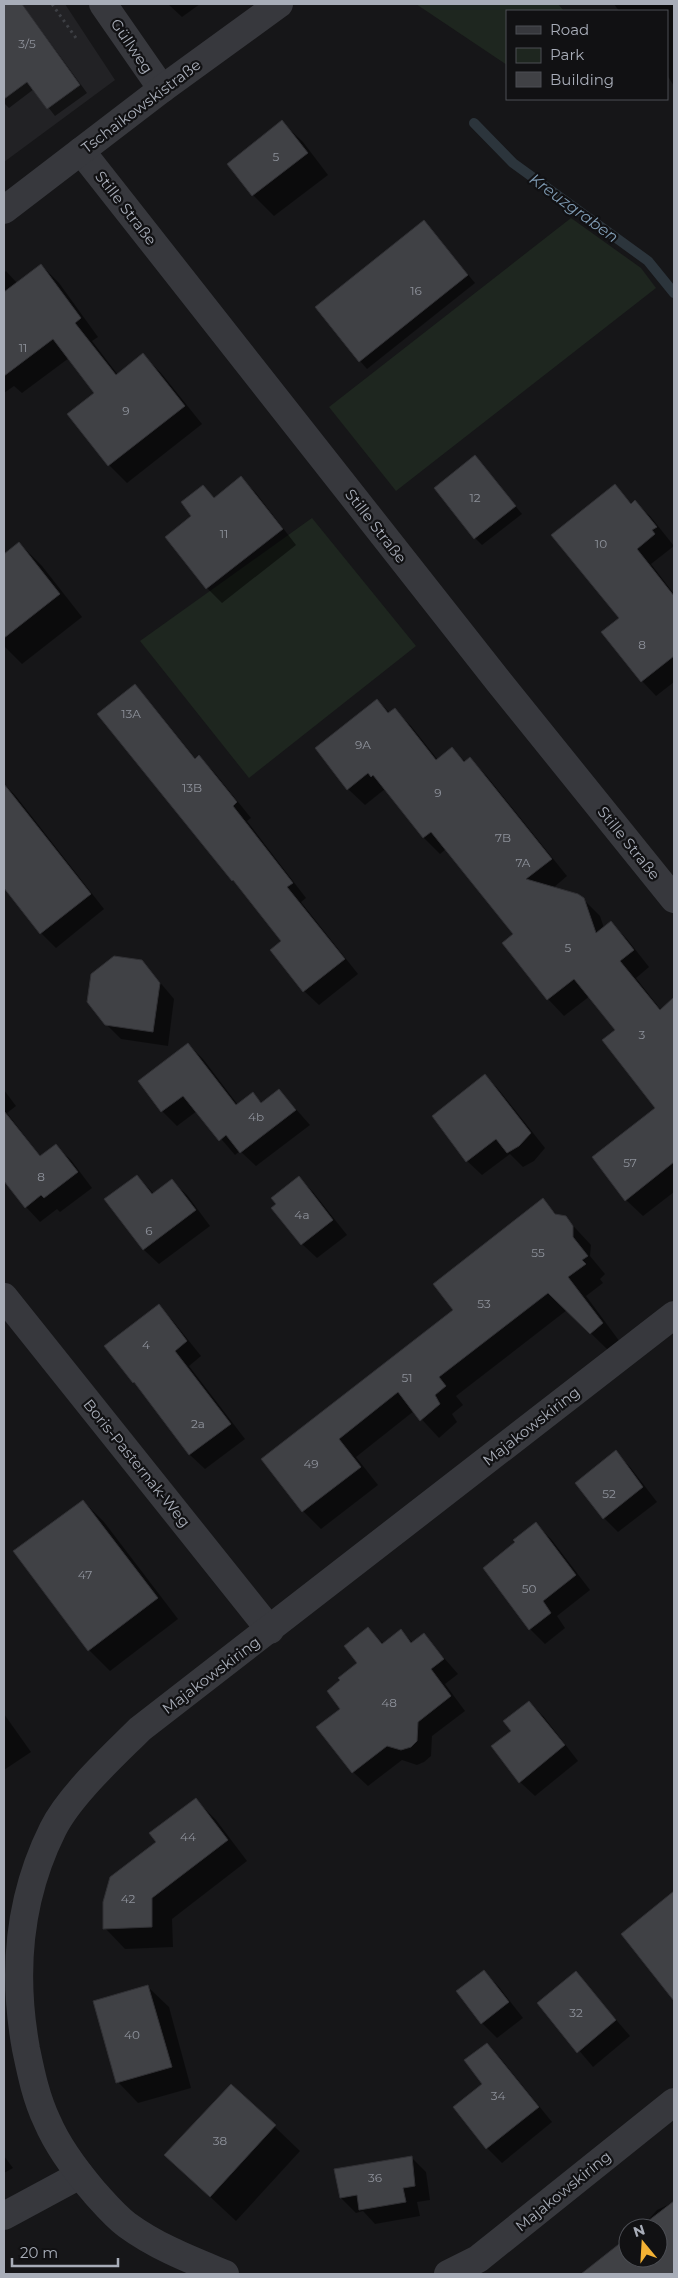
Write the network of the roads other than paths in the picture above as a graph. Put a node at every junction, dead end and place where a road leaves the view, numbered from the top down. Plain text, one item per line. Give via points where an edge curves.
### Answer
1 (103, 4) edge
2 (279, 4) edge
3 (162, 89) junction
4 (81, 151) junction
5 (4, 210) edge
6 (674, 899) edge
7 (4, 1297) edge
8 (674, 1315) edge
9 (270, 1630) junction
10 (674, 2102) edge
11 (80, 2175) junction
12 (4, 2216) edge
13 (224, 2274) edge
14 (448, 2274) edge

1 - 3 street, Güllweg
2 - 3 street, Tschaikowskistraße
3 - 4 street, Tschaikowskistraße
4 - 5 street, Tschaikowskistraße
4 - 6 street, Stille Straße
7 - 9 street, Boris-Pasternak-Weg
8 - 9 street, Majakowskiring
9 - 11 street, Majakowskiring via 140,1729 82,1789 54,1827 34,1872 19,1950 22,2024 32,2078 47,2122
10 - 14 street, Majakowskiring via 478,2259
11 - 12 street
11 - 13 street, Majakowskiring via 127,2224 166,2249

